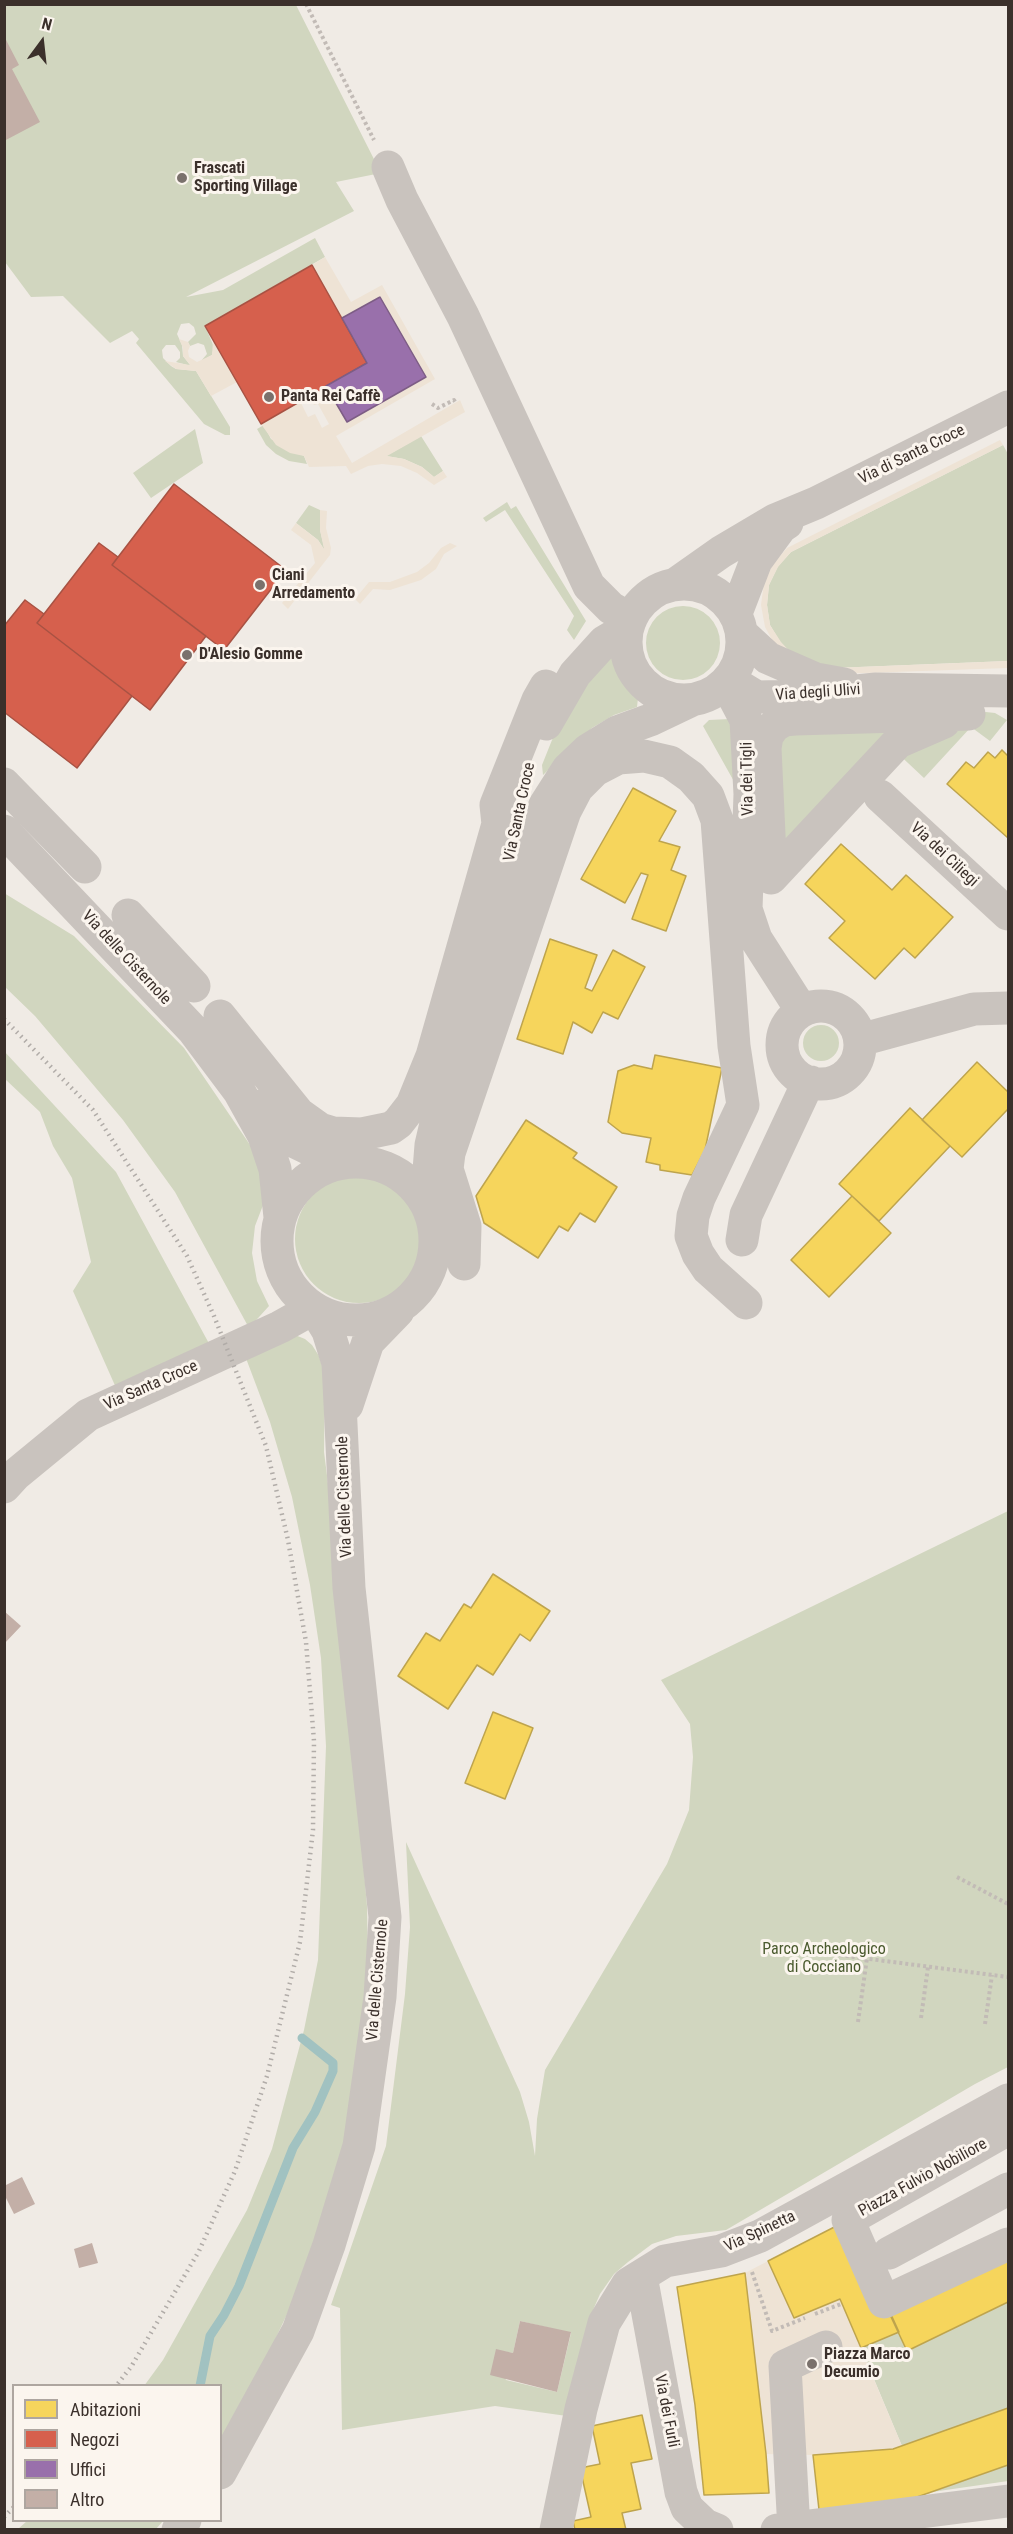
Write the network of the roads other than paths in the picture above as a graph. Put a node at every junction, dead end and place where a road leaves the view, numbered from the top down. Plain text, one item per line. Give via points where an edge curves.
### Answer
1 (388, 168) road end
2 (1008, 407) edge
3 (816, 502) junction
4 (677, 583) junction
5 (628, 624) junction
6 (739, 624) junction
7 (728, 682) junction
8 (546, 686) dead end
9 (876, 689) junction
10 (1008, 691) edge
11 (692, 700) junction
12 (969, 714) joint
13 (617, 732) junction
14 (4, 784) edge
15 (880, 796) dead end
16 (4, 831) edge
17 (85, 867) dead end
18 (746, 880) junction
19 (1008, 914) edge
20 (128, 915) dead end
21 (498, 920) junction
22 (210, 998) junction
23 (1008, 1008) edge
24 (802, 1011) junction
25 (182, 1017) junction
26 (860, 1040) junction
27 (446, 1081) junction
28 (811, 1082) junction
29 (239, 1091) junction
30 (354, 1162) junction
31 (279, 1218) junction
32 (434, 1228) junction
33 (742, 1240) dead end
34 (464, 1264) dead end
35 (410, 1288) junction
36 (746, 1303) dead end
37 (314, 1308) junction
38 (342, 1423) junction
39 (4, 1487) edge
40 (1007, 2111) edge
41 (1008, 2189) edge
42 (1008, 2244) edge
43 (889, 2253) dead end
44 (641, 2276) junction
45 (826, 2348) dead end
46 (222, 2469) edge
47 (1008, 2501) edge
48 (556, 2529) edge
49 (717, 2529) edge
50 (788, 2529) edge

1 - 5 street via 463,316 589,586
2 - 3 street, Via di Santa Croce
3 - 4 street via 774,520
3 - 6 street via 781,527 756,561
4 - 5 street via 654,591 636,607
4 - 6 street via 700,585 721,596
5 - 11 street via 626,648 631,667 641,682 656,693
5 - 21 street, Via Santa Croce via 604,642 575,674 529,762
6 - 7 street via 741,655
6 - 9 street, Via degli Ulivi via 768,658 816,679
7 - 9 street, Via degli Ulivi via 758,697
7 - 11 street via 707,697
7 - 18 street, Via dei Tigli via 746,720 750,794
8 - 22 street via 496,805 498,824 432,1056 412,1105 398,1123 362,1134 320,1129 299,1114
9 - 10 street, Via degli Ulivi
11 - 13 street, Via Santa Croce
12 - 12 street via 795,719 774,726 765,748 771,878 898,742 930,726
13 - 18 street, Via dei Tigli via 662,740 684,750 700,765 717,787 732,821
13 - 21 street, Via Santa Croce via 588,750 568,769 544,805
14 - 17 street
15 - 19 street, Via dei Ciliegi
16 - 25 street, Via delle Cisternole
18 - 24 street, Via dei Tigli via 746,909 756,939
20 - 22 street
21 - 27 street, Via Santa Croce
22 - 25 street
23 - 26 street via 974,1009
24 - 26 street via 817,1005 846,1014
24 - 28 street via 790,1020 783,1034 782,1050 797,1076
25 - 29 street, Via delle Cisternole
26 - 28 street via 860,1055 853,1069 826,1084
27 - 30 street, Via Santa Croce via 422,1121 401,1141
27 - 32 street, Via Santa Croce via 430,1145 428,1183
28 - 33 street via 746,1215
29 - 30 street, Via delle Cisternole via 295,1142 322,1155
29 - 31 street, Via delle Cisternole via 264,1136 275,1169
30 - 31 street via 325,1169 306,1179 293,1192
30 - 32 street via 388,1168 412,1185 425,1202
31 - 37 street via 277,1250 288,1282
32 - 35 street via 434,1252 423,1284
34 - 36 street via 465,1226 447,1170 449,1153 565,811 577,788 595,770 618,758 644,756 670,762 692,777 708,796 717,820 734,1046 743,1105 699,1198 692,1236 708,1269
35 - 37 street via 383,1315 363,1320 335,1317
35 - 38 street, Via delle Cisternole via 368,1342
37 - 38 street, Via delle Cisternole via 328,1331 338,1363
37 - 39 street, Via Santa Croce via 88,1415
38 - 46 street, Via delle Cisternole via 349,1588 385,1917 380,1997 359,2146 329,2245 298,2331
40 - 42 street, Piazza Fulvio Nobiliore via 848,2220 884,2302
40 - 44 street, Via Spinetta via 760,2236 721,2252 665,2261
41 - 43 street
44 - 48 street, Via Spinetta via 628,2284 604,2323
44 - 49 street, Via dei Furli via 681,2492 687,2508 705,2525
45 - 50 street via 785,2366
47 - 50 street

